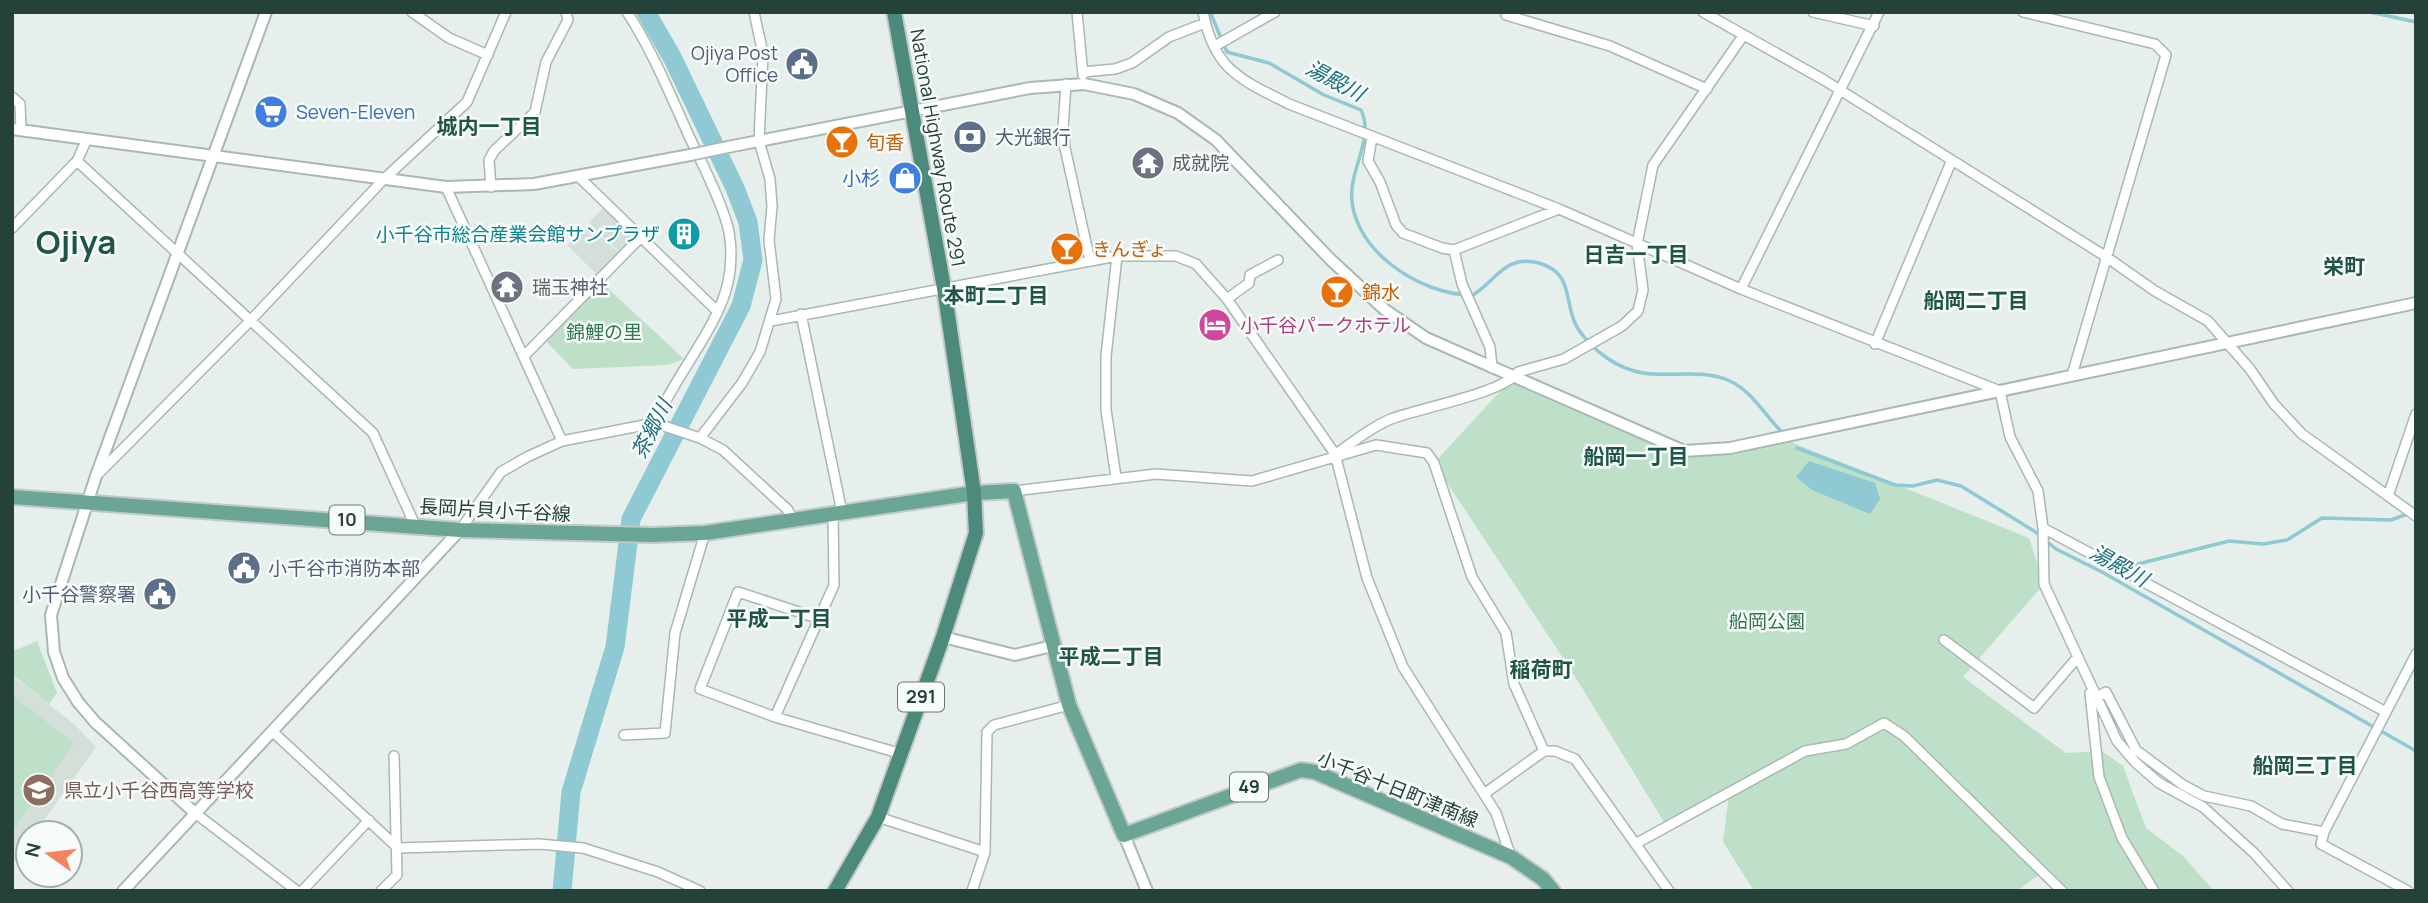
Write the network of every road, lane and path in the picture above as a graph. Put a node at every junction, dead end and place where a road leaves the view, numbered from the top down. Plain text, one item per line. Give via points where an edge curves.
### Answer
1 (266, 12) edge
2 (412, 12) edge
3 (506, 12) edge
4 (566, 12) edge
5 (627, 12) edge
6 (754, 12) edge
7 (894, 12) edge
8 (1077, 12) edge
9 (1203, 12) edge
10 (1275, 12) edge
11 (1703, 12) edge
12 (1813, 12) edge
13 (1879, 12) edge
14 (2023, 12) edge
15 (1506, 15) dead end
16 (1205, 23) junction
17 (1874, 26) junction
18 (1743, 36) junction
19 (1219, 44) junction
20 (488, 55) junction
21 (1083, 78) junction
22 (1066, 84) junction
23 (1707, 89) junction
24 (1841, 91) junction
25 (12, 97) edge
26 (912, 112) junction
27 (16, 130) edge
28 (1367, 136) junction
29 (87, 139) junction
30 (759, 141) junction
31 (215, 155) junction
32 (77, 160) junction
33 (1951, 162) junction
34 (579, 177) junction
35 (384, 179) junction
36 (446, 187) junction
37 (491, 187) junction
38 (1559, 209) junction
39 (12, 228) edge
40 (641, 237) junction
41 (1637, 244) junction
42 (1454, 250) junction
43 (178, 256) junction
44 (1117, 256) junction
45 (2105, 256) junction
46 (1278, 260) dead end
47 (1090, 261) junction
48 (944, 288) junction
49 (1741, 289) junction
50 (1227, 299) junction
51 (2416, 303) edge
52 (716, 310) junction
53 (800, 314) junction
54 (250, 321) junction
55 (771, 321) junction
56 (2228, 342) junction
57 (1875, 344) junction
58 (525, 355) junction
59 (1492, 368) junction
60 (2071, 375) junction
61 (1514, 378) junction
62 (2000, 391) junction
63 (2416, 414) edge
64 (657, 424) junction
65 (700, 438) junction
66 (562, 441) junction
67 (1335, 454) junction
68 (96, 476) junction
69 (1116, 477) junction
70 (1014, 491) junction
71 (974, 493) junction
72 (2388, 496) junction
73 (12, 497) edge
74 (89, 501) junction
75 (838, 512) junction
76 (2416, 516) edge
77 (793, 521) junction
78 (415, 525) junction
79 (460, 530) junction
80 (2043, 530) junction
81 (705, 533) junction
82 (817, 618) junction
83 (943, 637) junction
84 (1944, 640) dead end
85 (1052, 646) junction
86 (2416, 654) edge
87 (2077, 658) junction
88 (2090, 687) junction
89 (2095, 698) junction
90 (1069, 705) junction
91 (2386, 712) junction
92 (775, 717) junction
93 (272, 731) junction
94 (624, 735) dead end
95 (1544, 751) junction
96 (902, 754) junction
97 (394, 756) dead end
98 (1484, 794) junction
99 (195, 813) junction
100 (878, 817) junction
101 (369, 820) junction
102 (2324, 832) junction
103 (1124, 835) junction
104 (1637, 843) junction
105 (398, 848) junction
106 (985, 852) junction
107 (1511, 857) junction
108 (123, 891) edge
109 (299, 891) edge
110 (381, 891) edge
111 (699, 891) edge
112 (835, 891) edge
113 (972, 891) edge
114 (1147, 891) edge
115 (1553, 891) edge
116 (1669, 891) edge
117 (2062, 891) edge
118 (2154, 891) edge
119 (2288, 891) edge
120 (2408, 891) edge

1 - 31 street
2 - 20 street via 449,38
3 - 20 street
4 - 37 street via 568,20 546,62 536,113 494,150 489,160
5 - 52 street via 668,89 727,225 728,282
6 - 30 street via 763,54
7 - 26 highway, National Highway Route 291 / 291
8 - 21 street
9 - 16 street
10 - 19 street
11 - 18 street
12 - 17 street
13 - 17 street
14 - 45 street via 2155,44 2166,55
15 - 23 street via 1610,46
16 - 19 street
16 - 21 street via 1169,37 1132,63
17 - 24 street
18 - 23 street
18 - 24 street
19 - 28 street via 1221,63 1249,83
20 - 35 street via 467,102
21 - 22 street
21 - 59 street via 1135,94 1188,120 1216,140 1384,309 1426,338
22 - 26 street
22 - 47 street via 1065,148
23 - 41 street via 1654,165
24 - 33 street
24 - 49 street
25 - 27 street via 20,104
26 - 30 street
26 - 48 highway, National Highway Route 291 / 291
27 - 29 street
28 - 38 street
28 - 42 street via 1368,160 1396,225 1417,240
29 - 31 street
29 - 32 street
30 - 34 street, bridge
30 - 55 street via 770,178 772,206 769,240 776,299
31 - 35 street
31 - 43 street
32 - 39 street
32 - 43 street
33 - 45 street
33 - 57 street
34 - 37 street
34 - 40 street
35 - 36 street
35 - 54 street
36 - 37 street
36 - 58 street
38 - 41 street
38 - 42 street
40 - 52 street
40 - 58 street
41 - 49 street
41 - 61 street via 1643,290 1638,311 1622,326 1564,359 1518,372
42 - 59 street via 1465,291 1490,347
43 - 54 street
43 - 68 street
44 - 47 street
44 - 50 street via 1176,256 1196,264
44 - 69 street via 1105,356 1106,410
45 - 56 street via 2208,321
45 - 60 street
46 - 50 street via 1250,275 1249,283
47 - 48 street
48 - 53 street
48 - 71 highway, National Highway Route 291 / 291
49 - 57 street
50 - 67 street
51 - 56 street
52 - 64 street via 667,393
53 - 55 street
53 - 75 street
54 - 68 street
54 - 78 street via 373,433
55 - 65 street via 743,383
56 - 60 street
56 - 72 street via 2295,427
57 - 62 street
58 - 66 street
59 - 61 street
60 - 62 street
61 - 62 street via 1684,451 1730,449
61 - 67 street via 1388,420
62 - 80 street via 2010,437 2038,491
63 - 72 street
64 - 65 street
64 - 66 street
65 - 77 street via 740,464 788,510
66 - 79 street via 501,472
67 - 69 street via 1252,481 1156,474
67 - 95 street via 1376,444 1427,453 1472,578 1506,633 1514,684
67 - 98 street via 1367,578 1403,667
68 - 74 street
69 - 70 street
70 - 71 main road
70 - 85 main road
71 - 75 main road, 長岡片貝小千谷線 / 10
71 - 83 highway, National Highway Route 291 / 291 via 974,546
72 - 76 street
73 - 74 main road, 長岡片貝小千谷線 / 10
74 - 78 main road, 長岡片貝小千谷線 / 10
74 - 99 street via 51,615 54,652 63,678 95,722
75 - 77 main road, 長岡片貝小千谷線 / 10
75 - 82 street via 834,585
77 - 81 main road, 長岡片貝小千谷線 / 10
78 - 79 main road, 長岡片貝小千谷線 / 10
79 - 81 main road, 長岡片貝小千谷線 / 10
79 - 93 street
80 - 87 street via 2044,584
80 - 91 street
81 - 94 street via 675,633 665,733
82 - 92 street
82 - 92 street via 738,592 700,688
83 - 85 street via 1015,654
83 - 96 highway, National Highway Route 291 / 291
84 - 87 street via 2034,708
85 - 90 main road
86 - 91 street
87 - 88 street
88 - 89 street
88 - 118 street via 2099,777 2122,838
89 - 102 street via 2106,692 2136,750 2183,785 2204,796 2251,806 2282,824
89 - 119 street via 2117,741 2134,762 2167,789 2203,807
90 - 103 main road
90 - 106 street via 994,725 987,732
91 - 102 street
92 - 96 street
93 - 99 street
93 - 101 street
95 - 98 street
95 - 104 street via 1575,759
96 - 100 highway, National Highway Route 291 / 291
97 - 105 street
98 - 107 street via 1496,813
99 - 108 street
99 - 109 street
100 - 106 street
100 - 112 highway, National Highway Route 291 / 291
101 - 105 street
101 - 109 street
102 - 120 street via 2321,844
103 - 107 main road, 小千谷十日町津南線 / 49 via 1301,770 1315,772
103 - 114 street
104 - 116 street
104 - 117 street via 1805,751 1846,744 1884,723 1905,736
105 - 110 street via 397,874
105 - 111 street via 539,844 583,848 658,872
106 - 113 street
107 - 115 main road, 小千谷十日町津南線 / 49

